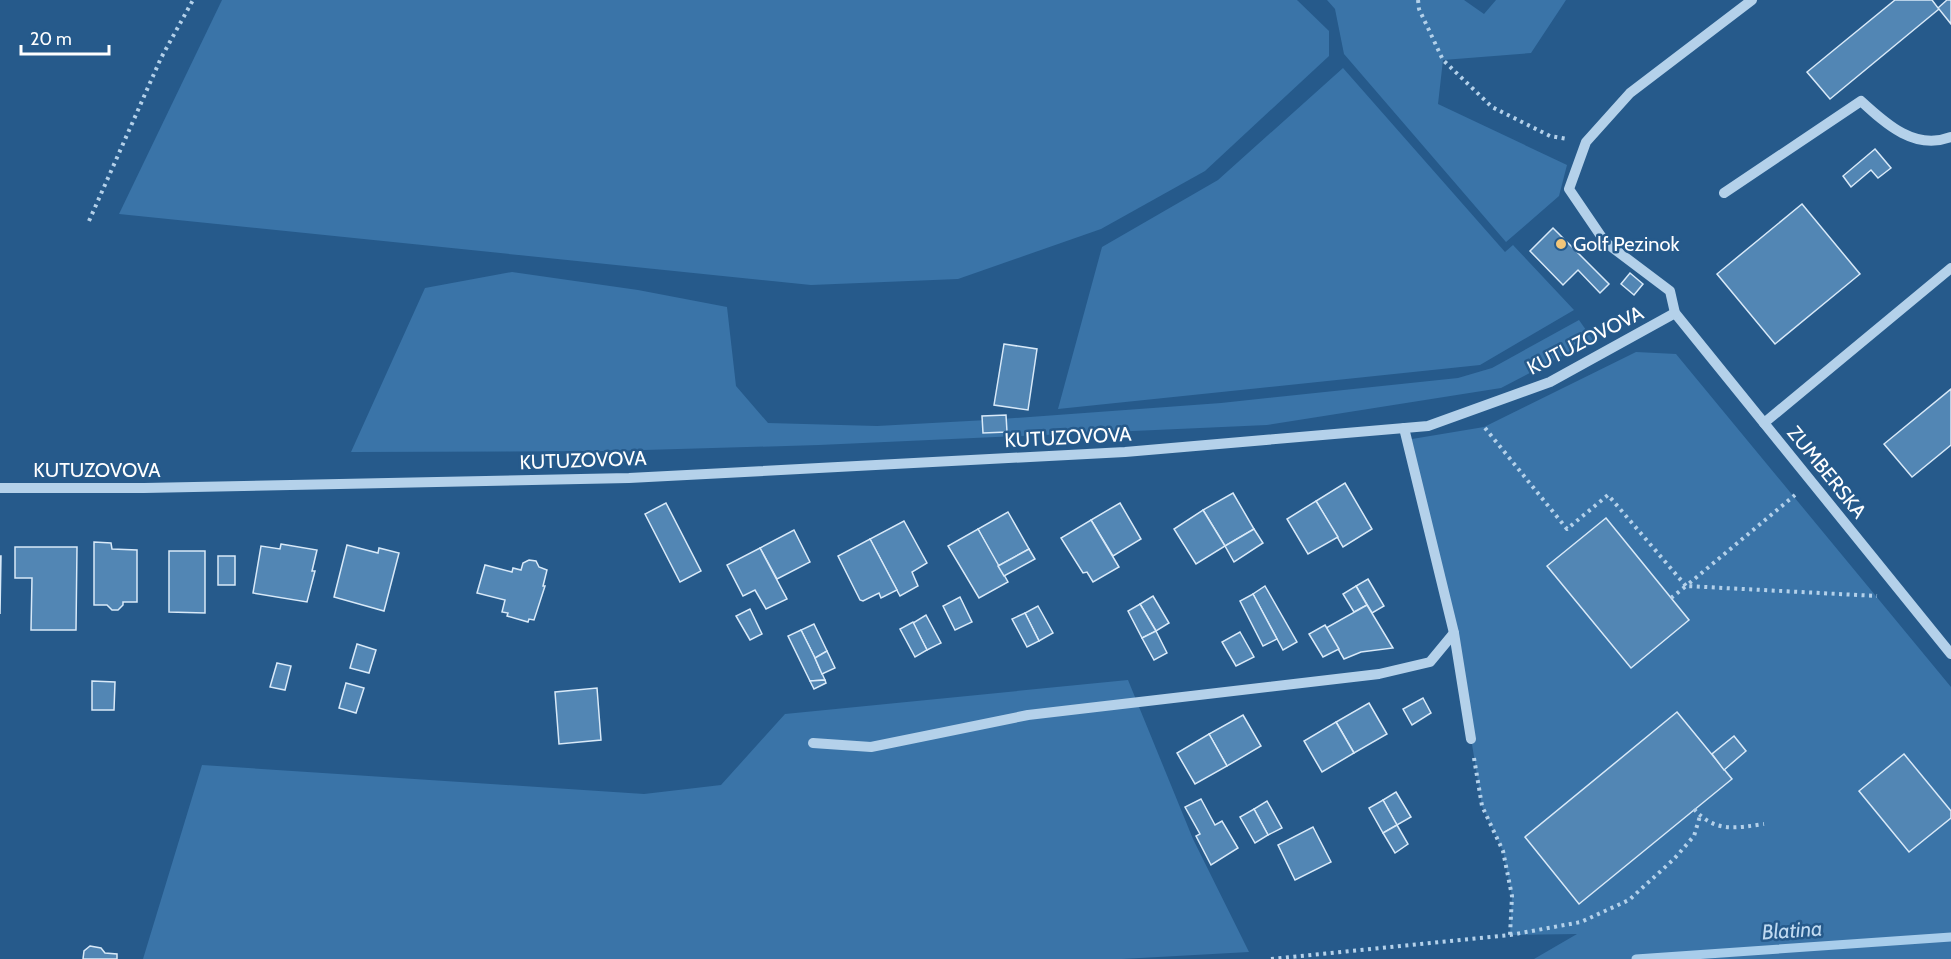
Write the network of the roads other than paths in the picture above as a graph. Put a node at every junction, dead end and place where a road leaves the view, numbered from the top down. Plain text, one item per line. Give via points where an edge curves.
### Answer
1 (1752, 0) edge
2 (1951, 137) edge
3 (1725, 193) dead end
4 (1951, 268) edge
5 (1675, 313) junction
6 (1764, 423) junction
7 (1404, 428) junction
8 (0, 488) edge
9 (1454, 633) junction
10 (1951, 654) edge
11 (1471, 739) road end
12 (813, 743) dead end

1 - 5 street, KUTUZOVOVA via 1630,93 1586,142 1569,189 1605,242 1670,291
2 - 3 street via 1940,141 1908,138 1861,101
4 - 6 street
5 - 6 street, ZUMBERSKA
5 - 7 street, KUTUZOVOVA via 1550,382 1428,426
6 - 10 street, ZUMBERSKA
7 - 8 street, KUTUZOVOVA via 1125,452 629,478
7 - 9 street
9 - 11 street
9 - 12 street via 1430,662 1379,674 1028,715 871,747

